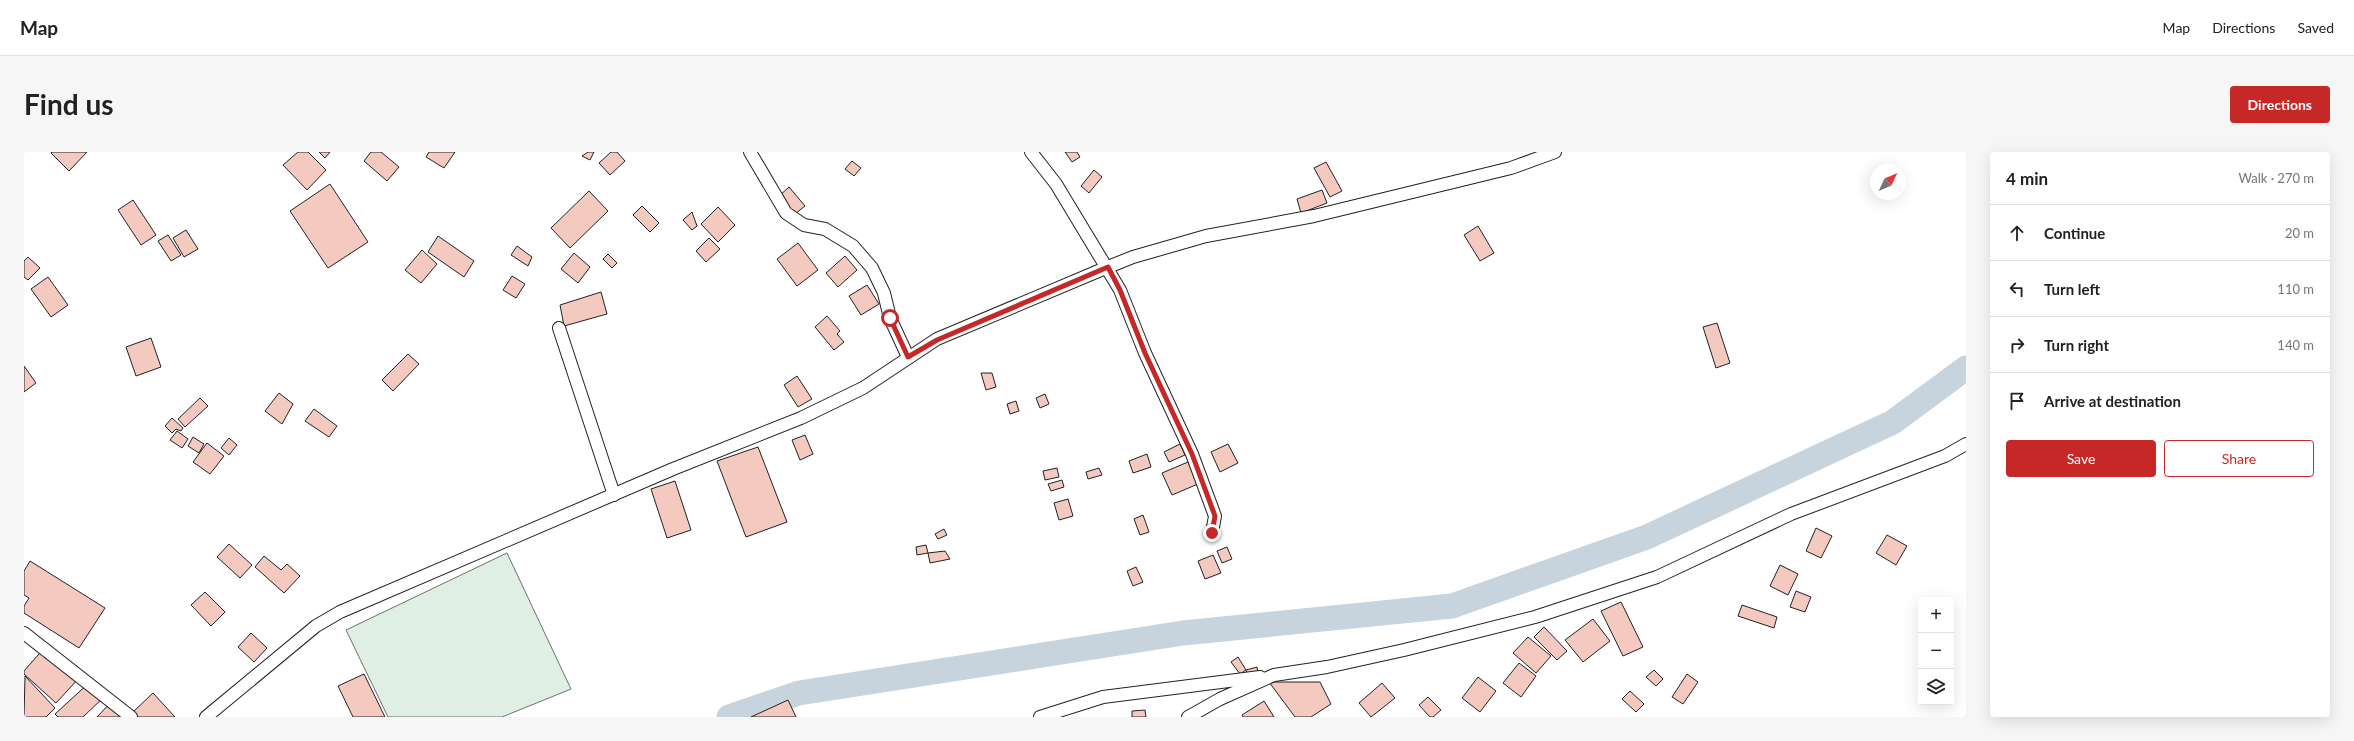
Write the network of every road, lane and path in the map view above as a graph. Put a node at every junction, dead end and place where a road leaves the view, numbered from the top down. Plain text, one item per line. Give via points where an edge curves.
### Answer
1 (750, 152) edge
2 (1031, 152) edge
3 (1555, 152) edge
4 (1108, 267) junction
5 (559, 328) dead end
6 (908, 357) junction
7 (1966, 444) edge
8 (614, 495) junction
9 (1212, 533) dead end
10 (24, 634) edge
11 (1274, 675) junction
12 (131, 717) edge
13 (206, 717) edge
14 (1040, 717) edge
15 (1188, 717) edge

1 - 6 street via 786,213 804,225 825,229 853,246 872,268 884,293 890,318
2 - 4 street via 1056,184
3 - 4 street via 1511,168 1322,214 1206,236
4 - 6 street via 937,340
4 - 9 street via 1192,454 1215,516
5 - 8 street
6 - 8 street via 863,388 801,418
7 - 11 street via 1945,456 1791,514 1657,577 1520,620 1404,650 1327,667
8 - 13 street via 340,612 316,626
10 - 12 street
11 - 14 street via 1103,697
11 - 15 street via 1220,699

